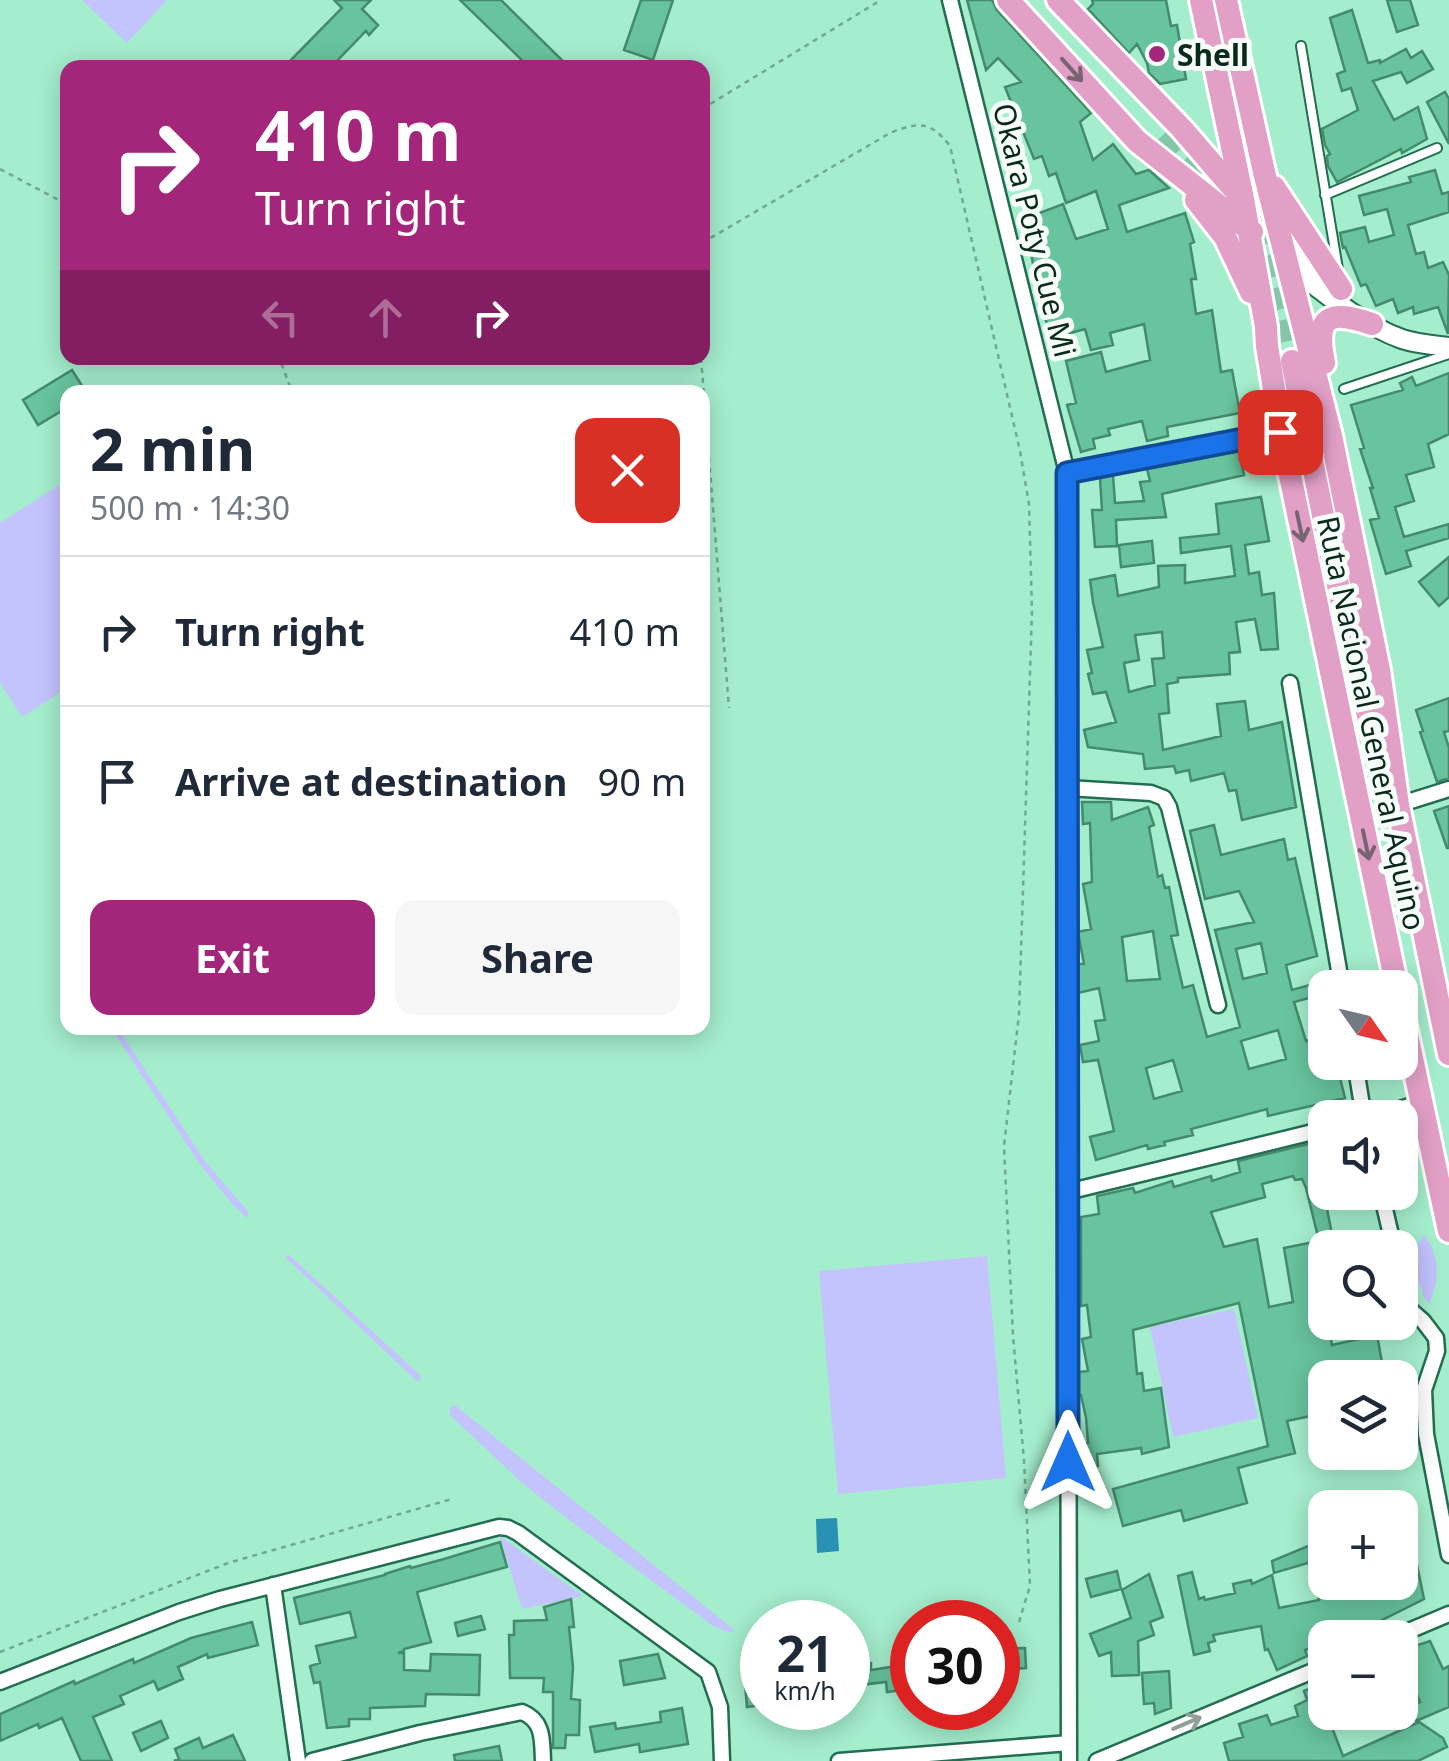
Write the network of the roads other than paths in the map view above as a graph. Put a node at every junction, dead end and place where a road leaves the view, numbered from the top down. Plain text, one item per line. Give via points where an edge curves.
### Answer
1 (950, 0) edge
2 (1008, 0) edge
3 (1044, 0) edge
4 (1058, 0) edge
5 (1201, 0) edge
6 (1226, 0) edge
7 (1302, 46) dead end
8 (1220, 91) junction
9 (1174, 130) junction
10 (1137, 140) junction
11 (1437, 148) dead end
12 (1264, 172) junction
13 (1325, 195) junction
14 (1243, 199) junction
15 (1248, 228) junction
16 (1281, 237) junction
17 (1288, 265) junction
18 (1341, 289) junction
19 (1372, 324) junction
20 (1266, 327) junction
21 (1449, 350) edge
22 (1292, 361) tunnel mouth
23 (1344, 390) dead end
24 (1280, 432) junction
25 (1331, 436) junction
26 (1067, 473) junction
27 (1290, 684) dead end
28 (1067, 788) junction
29 (1449, 789) edge
30 (1396, 794) junction
31 (1339, 970) edge
32 (1393, 970) edge
33 (1218, 1004) dead end
34 (1449, 1054) edge
35 (1417, 1080) edge
36 (1422, 1102) junction
37 (1418, 1103) edge
38 (1308, 1133) edge
39 (1067, 1192) junction
40 (1449, 1231) edge
41 (1418, 1316) edge
42 (1443, 1341) edge
43 (1449, 1555) edge
44 (273, 1585) junction
45 (1449, 1614) edge
46 (1418, 1627) edge
47 (1308, 1673) edge
48 (0, 1682) edge
49 (1069, 1742) junction
50 (890, 1759) edge
51 (298, 1761) edge
52 (312, 1761) edge
53 (544, 1761) edge
54 (722, 1761) edge
55 (839, 1761) edge
56 (1069, 1761) edge
57 (1097, 1761) edge

1 - 26 street, Okara Poty Cue Mi
2 -> 10 highway
3 - 9 highway
4 - 9 highway
5 - 8 highway, Ruta Nacional General Aquino
6 - 12 highway, Ruta Nacional General Aquino
7 - 13 lane
8 - 9 highway via 1214,129 1202,136
8 - 14 highway, Ruta Nacional General Aquino
9 - 14 highway
10 - 15 highway
10 - 20 highway via 1218,226
11 - 13 lane
12 - 16 highway, Ruta Nacional General Aquino
12 - 18 highway
13 - 18 lane
14 - 15 highway, Ruta Nacional General Aquino
14 - 16 highway
15 - 17 highway
15 - 20 highway, Ruta Nacional General Aquino
16 - 17 highway, Ruta Nacional General Aquino
16 - 18 street
17 - 19 street
17 - 25 highway, Ruta Nacional General Aquino
18 - 19 street
19 - 21 street
19 - 25 highway via 1340,315 1322,329 1334,406
20 - 24 highway, Ruta Nacional General Aquino
21 - 23 lane
22 - 30 highway via 1371,729
24 - 26 street
24 -> 32 highway, Ruta Nacional General Aquino
25 - 30 highway, Ruta Nacional General Aquino via 1379,670
26 - 28 street, Okara Poty Cue Mi
27 - 31 street
28 - 33 street via 1164,798
28 - 39 street, Okara Poty Cue Mi
29 - 30 street
30 - 34 highway, Ruta Nacional General Aquino
35 - 36 highway
36 - 37 street
36 - 40 highway
38 - 39 street
39 - 49 street, Okara Poty Cue Mi
41 - 42 street
42 - 43 street via 1424,1405
44 - 48 street via 179,1612
44 - 51 street
44 - 54 street via 508,1528 708,1672 720,1707
45 - 46 street
57 -> 47 street
49 - 50 street
49 - 56 street, Okara Poty Cue Mi
50 - 55 street
52 - 53 street via 522,1712 540,1727

